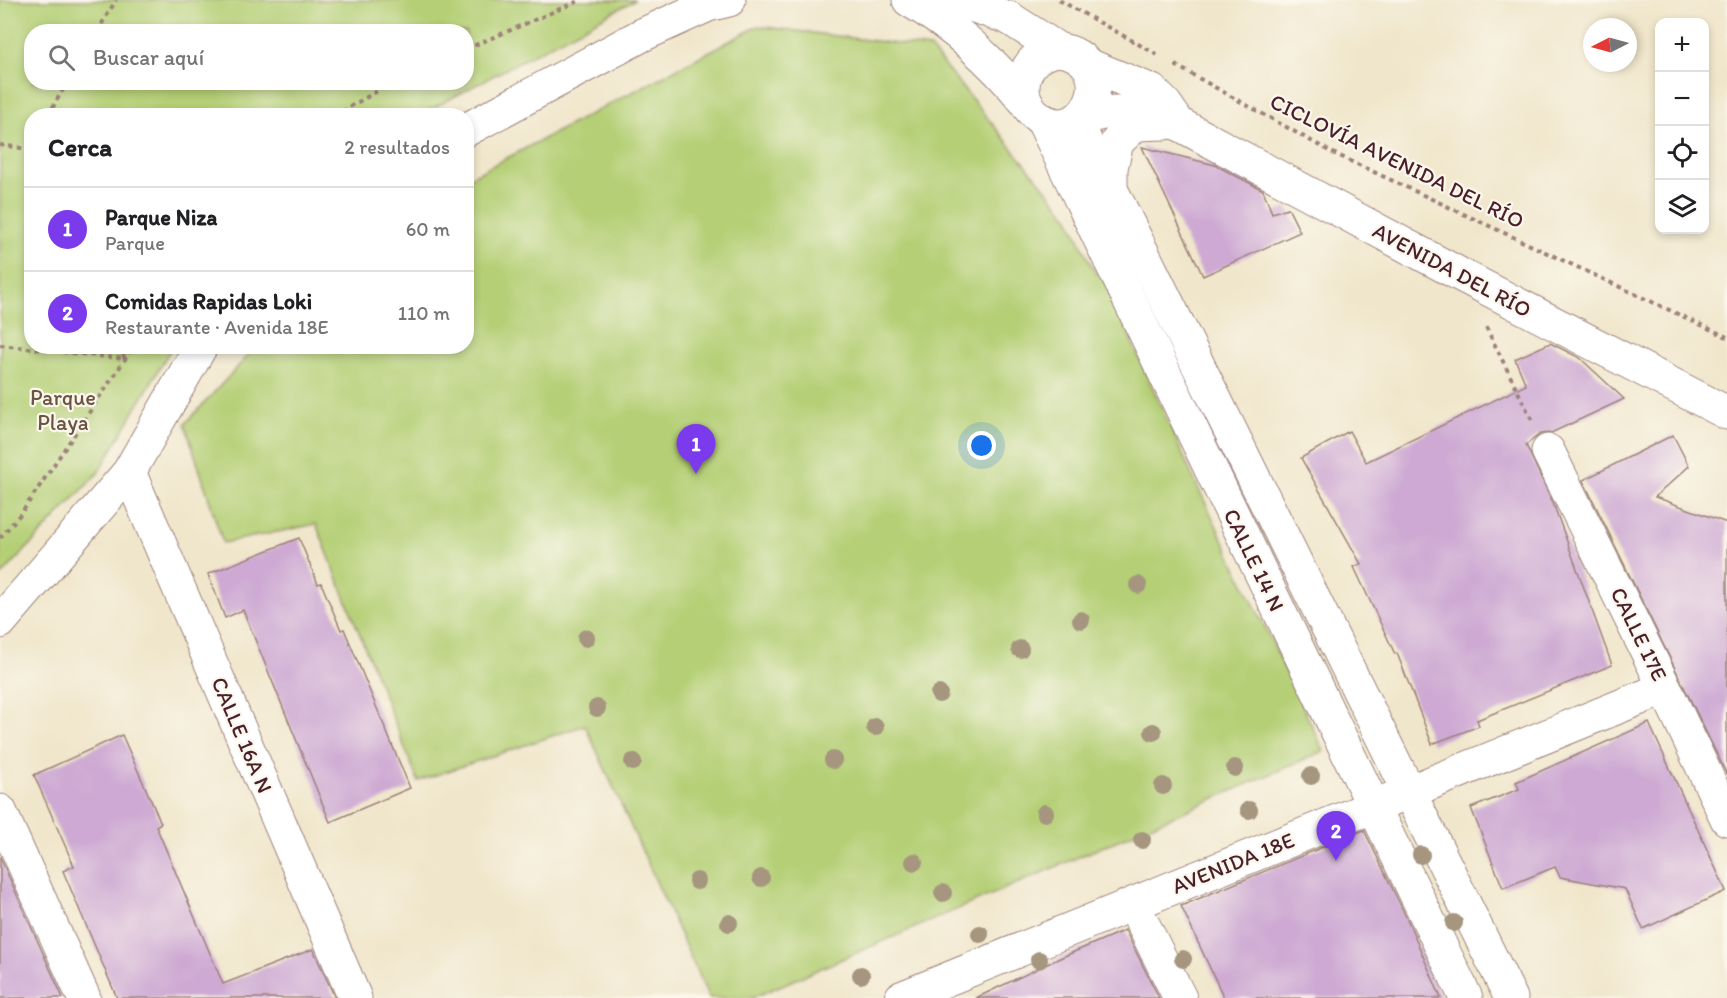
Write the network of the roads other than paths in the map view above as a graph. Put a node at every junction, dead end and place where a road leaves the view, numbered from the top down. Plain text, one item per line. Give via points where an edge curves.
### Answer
1 (729, 0) edge
2 (909, 0) edge
3 (956, 0) edge
4 (1059, 50) junction
5 (1088, 65) junction
6 (1035, 112) junction
7 (1077, 121) junction
8 (1179, 124) junction
9 (474, 126) edge
10 (1111, 189) junction
11 (196, 354) edge
12 (1727, 413) edge
13 (1548, 451) road end
14 (129, 472) junction
15 (0, 622) edge
16 (1665, 688) junction
17 (1411, 791) junction
18 (1373, 807) junction
19 (0, 811) edge
20 (1727, 819) edge
21 (1133, 904) junction
22 (913, 996) edge
23 (84, 998) edge
24 (355, 998) edge
25 (1180, 998) edge
26 (1466, 998) edge
27 (1511, 998) edge

1 - 9 street via 708,5 642,35
2 - 6 street via 938,18 995,66
3 - 4 street via 1009,18
4 - 5 street via 1080,56
4 - 6 street via 1041,55 1025,72 1022,84
5 - 7 street via 1093,75 1093,99
5 - 8 street via 1152,91
6 - 7 street via 1052,124
6 - 18 street, CALLE 14 N
7 - 8 street via 1109,111 1154,115
7 - 10 street, CALLE 14 N
8 - 10 street via 1136,124 1126,133 1117,142 1113,155
8 - 12 street, AVENIDA DEL RÍO
10 - 17 street, CALLE 14 N
11 - 14 street
13 - 16 street, CALLE 17E
14 - 15 street
14 - 24 street, CALLE 16A N
16 - 17 street, AVENIDA 18E
16 - 20 street, CALLE 17E
17 - 18 street, AVENIDA 18E
17 - 27 street, CALLE 14 N
18 - 21 street, AVENIDA 18E
18 - 26 street, CALLE 14 N
19 - 23 street
21 - 22 street, AVENIDA 18E
21 - 25 street

